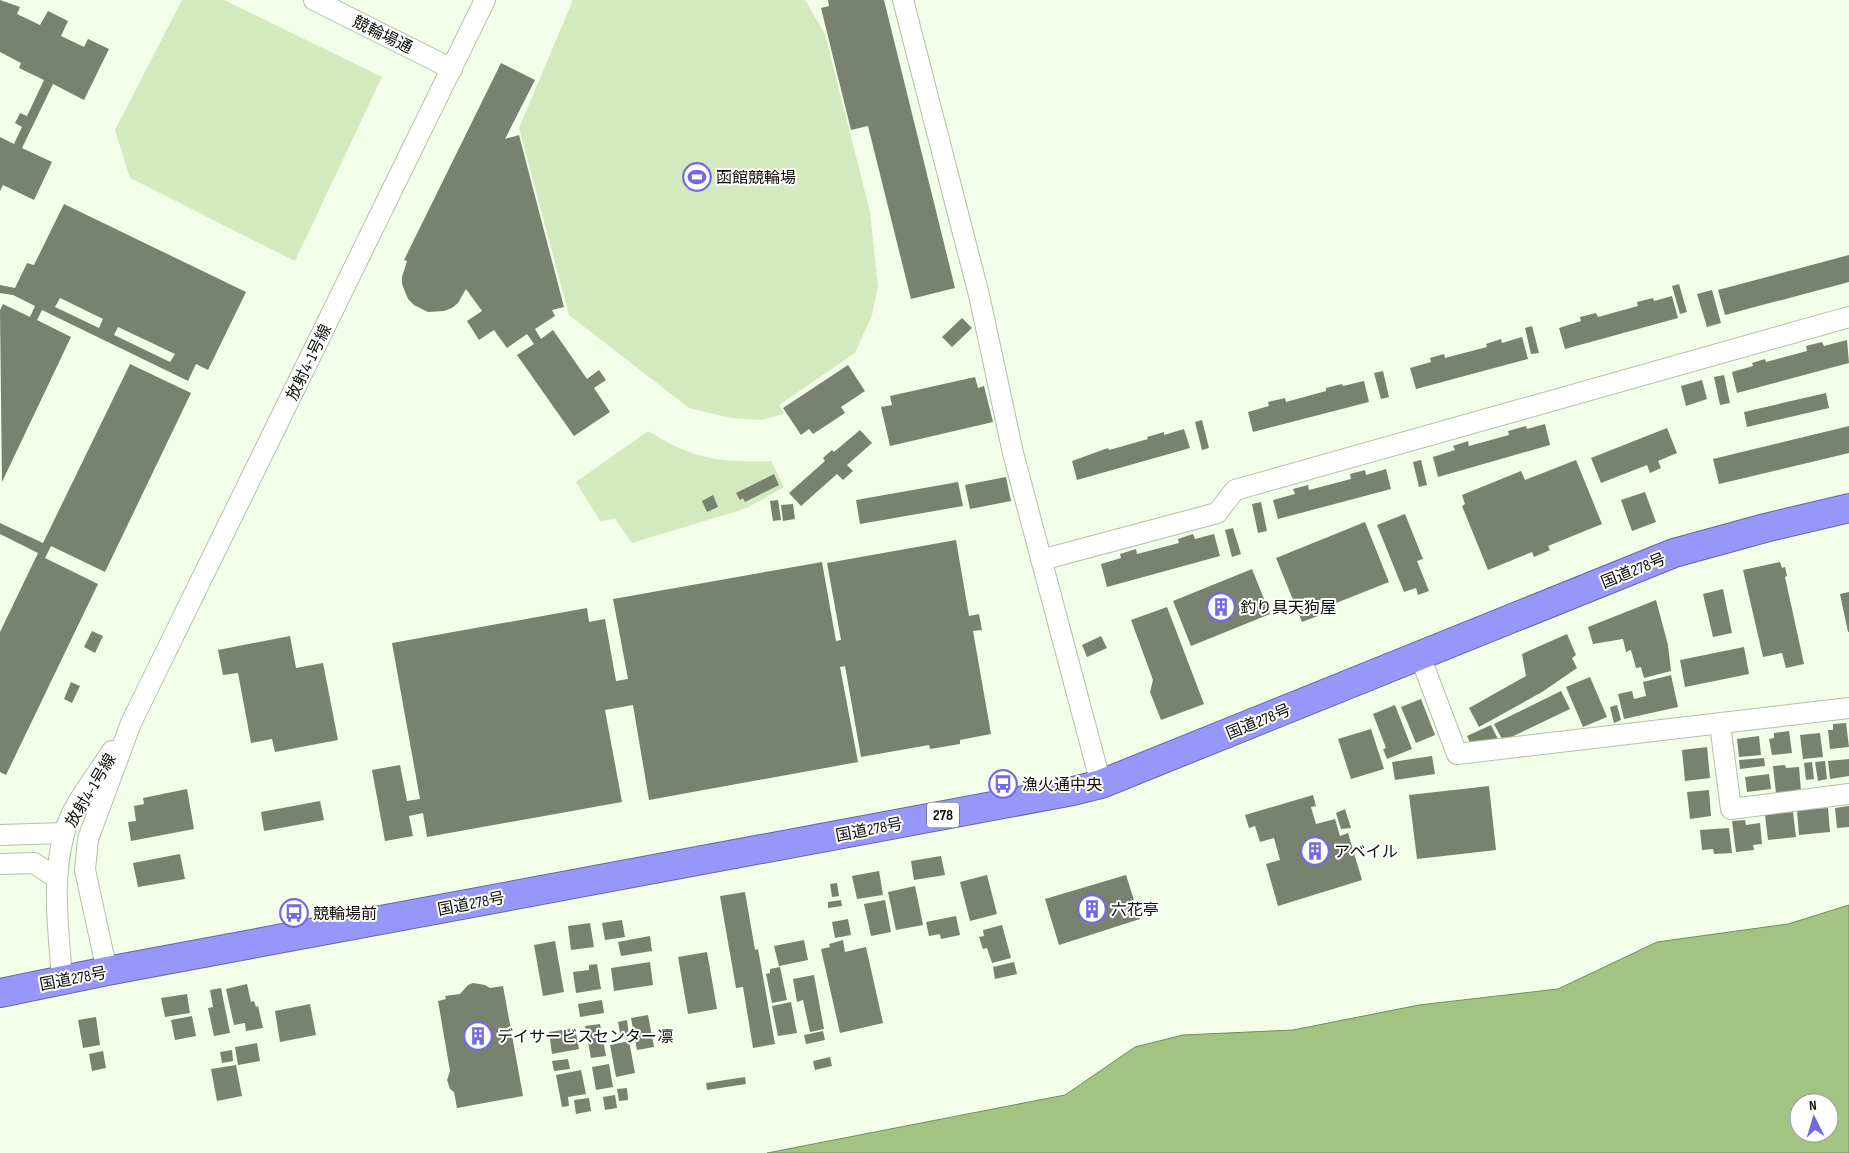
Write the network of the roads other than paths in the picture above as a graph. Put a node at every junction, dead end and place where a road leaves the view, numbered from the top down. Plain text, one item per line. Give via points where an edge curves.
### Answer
1 (314, 0) edge
2 (485, 0) edge
3 (903, 0) edge
4 (452, 68) junction
5 (1849, 317) edge
6 (1849, 508) edge
7 (1041, 560) junction
8 (1420, 656) junction
9 (1849, 708) edge
10 (131, 723) junction
11 (1720, 724) junction
12 (1101, 784) junction
13 (1849, 794) edge
14 (64, 833) junction
15 (0, 835) edge
16 (0, 864) edge
17 (56, 878) junction
18 (107, 971) junction
19 (62, 980) junction
20 (0, 994) edge

1 - 4 street, 競輪場通
2 - 4 street, 放射4-1号線
3 - 7 street via 979,295 1013,453
4 - 10 street, 放射4-1号線
5 - 7 street via 1235,490 1217,513
6 - 8 highway, 国道278号 / 278 via 1674,553
7 - 12 street
8 - 11 street via 1457,754
8 - 12 highway, 国道278号 / 278
9 - 11 street
10 - 14 street, 放射4-1号線 via 76,807
10 - 18 street, 放射4-1号線 via 88,839 85,870
11 - 13 street via 1731,809
12 - 18 highway, 国道278号 / 278
14 - 15 street
14 - 17 street, 放射4-1号線
16 - 17 street via 34,864
17 - 19 street, 放射4-1号線
18 - 19 highway, 国道278号 / 278
19 - 20 highway, 国道278号 / 278

